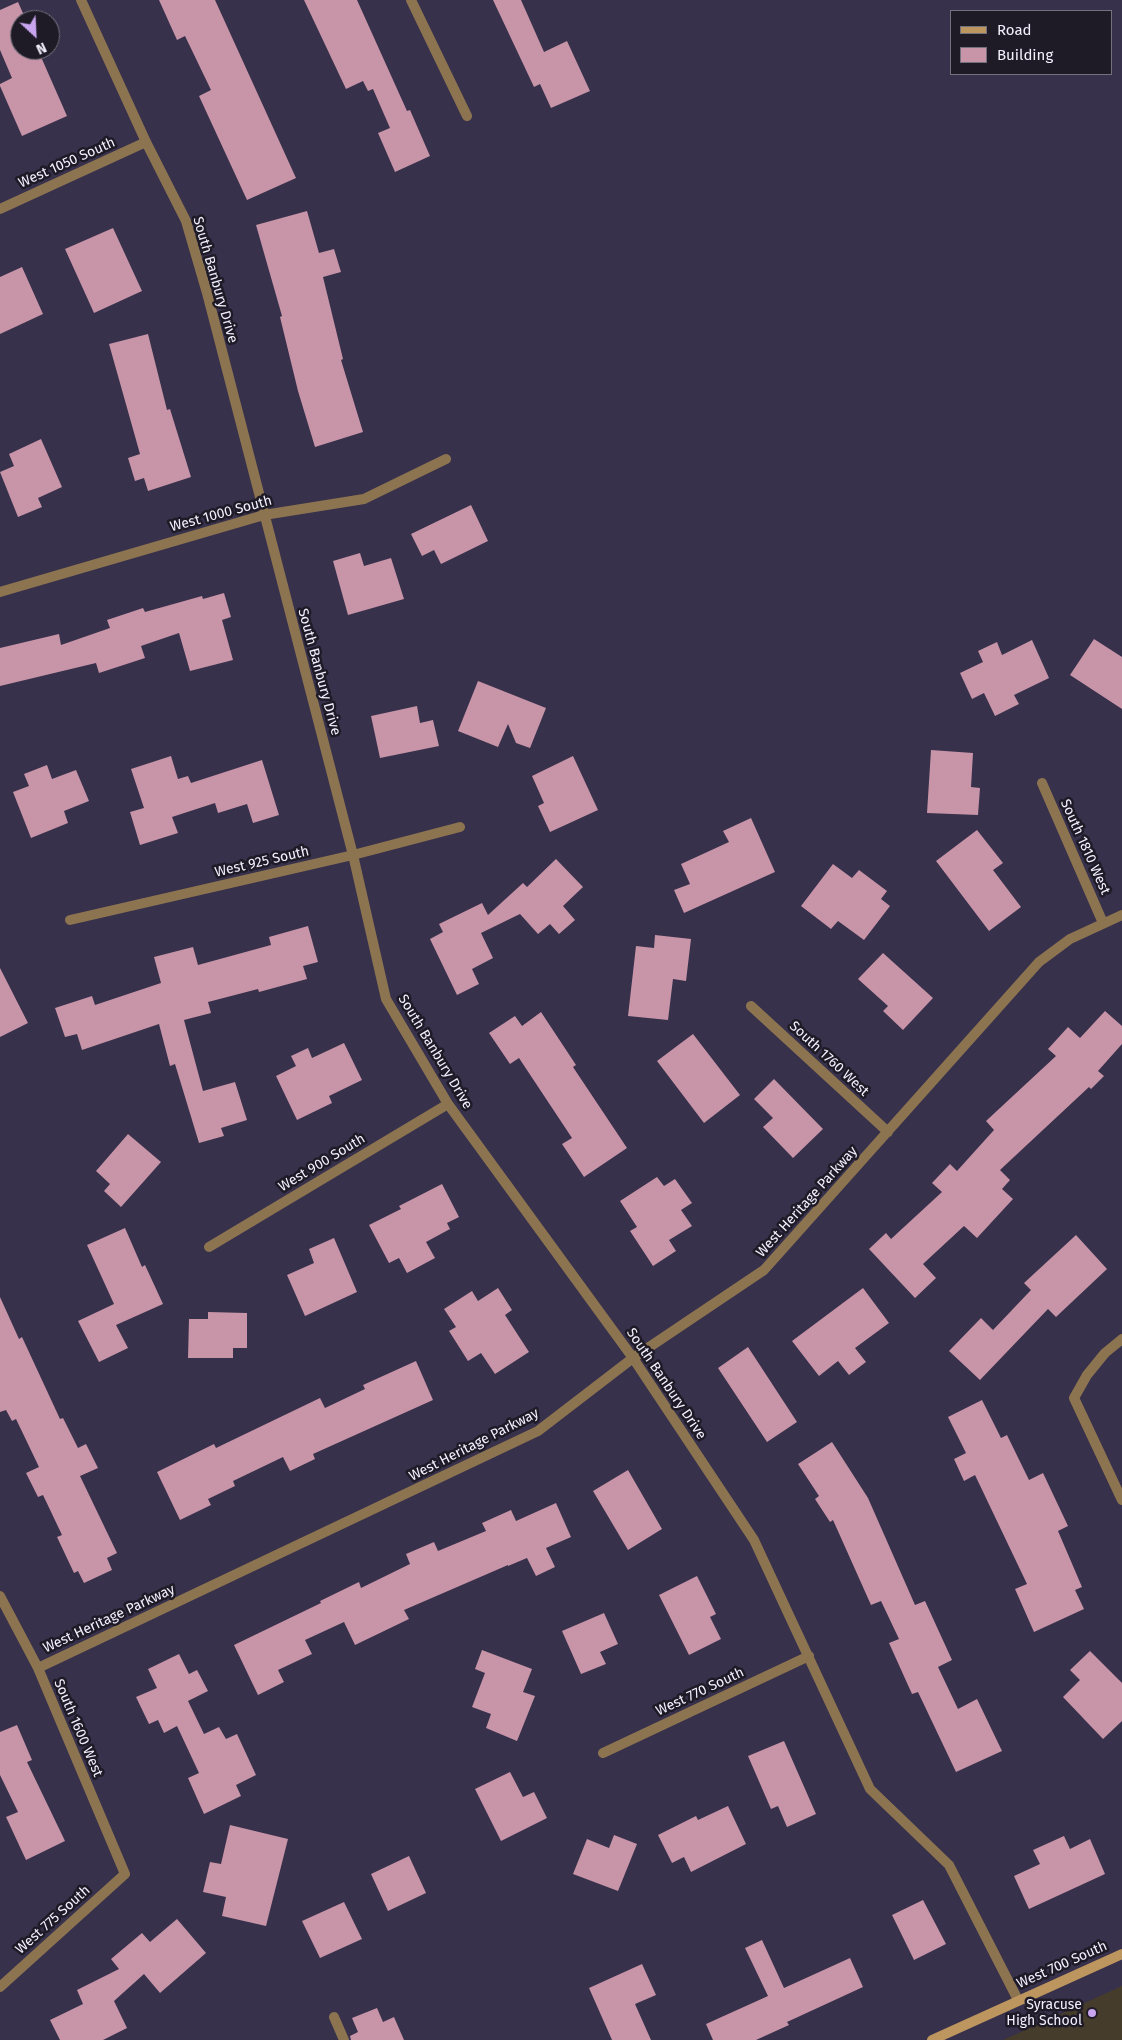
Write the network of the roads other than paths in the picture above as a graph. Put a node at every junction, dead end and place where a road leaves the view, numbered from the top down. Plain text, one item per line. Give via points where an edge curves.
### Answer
1 (81, 0) edge
2 (411, 0) edge
3 (467, 116) dead end
4 (146, 142) junction
5 (0, 208) edge
6 (446, 459) dead end
7 (264, 515) junction
8 (0, 592) edge
9 (1042, 783) dead end
10 (460, 827) dead end
11 (353, 855) junction
12 (1122, 915) edge
13 (70, 920) dead end
14 (1103, 922) junction
15 (752, 1006) dead end
16 (448, 1104) junction
17 (888, 1132) junction
18 (209, 1247) dead end
19 (1122, 1339) edge
20 (633, 1358) junction
21 (1122, 1500) edge
22 (0, 1596) edge
23 (809, 1656) junction
24 (38, 1668) junction
25 (603, 1754) dead end
26 (125, 1874) joint
27 (1122, 1954) edge
28 (0, 1986) edge
29 (1018, 2000) junction
30 (334, 2018) dead end
31 (344, 2040) edge
32 (932, 2040) edge

1 - 4 street, South Banbury Drive
2 - 3 street
4 - 5 street, West 1050 South
4 - 7 street, South Banbury Drive via 186,221
6 - 7 street, West 1000 South via 364,498
7 - 8 street, West 1000 South
7 - 11 street, South Banbury Drive
9 - 14 street, South 1810 West
10 - 11 street, West 925 South
11 - 13 street, West 925 South
11 - 16 street, South Banbury Drive via 386,999
12 - 14 street, West Heritage Parkway
14 - 17 street, West Heritage Parkway via 1070,939 1039,962
15 - 17 street, South 1760 West
16 - 18 street, West 900 South
16 - 20 street, South Banbury Drive
17 - 20 street, West Heritage Parkway via 764,1270
19 - 21 street via 1087,1375 1074,1398
20 - 23 street, South Banbury Drive via 754,1540
20 - 24 street, West Heritage Parkway via 538,1431
22 - 24 street, South 1600 West
23 - 25 street, West 770 South
23 - 29 street, South Banbury Drive via 870,1788 949,1865
24 - 26 street, South 1600 West
26 - 28 street, West 775 South
27 - 29 street, West 700 South
29 - 32 street, West 700 South
30 - 31 street

